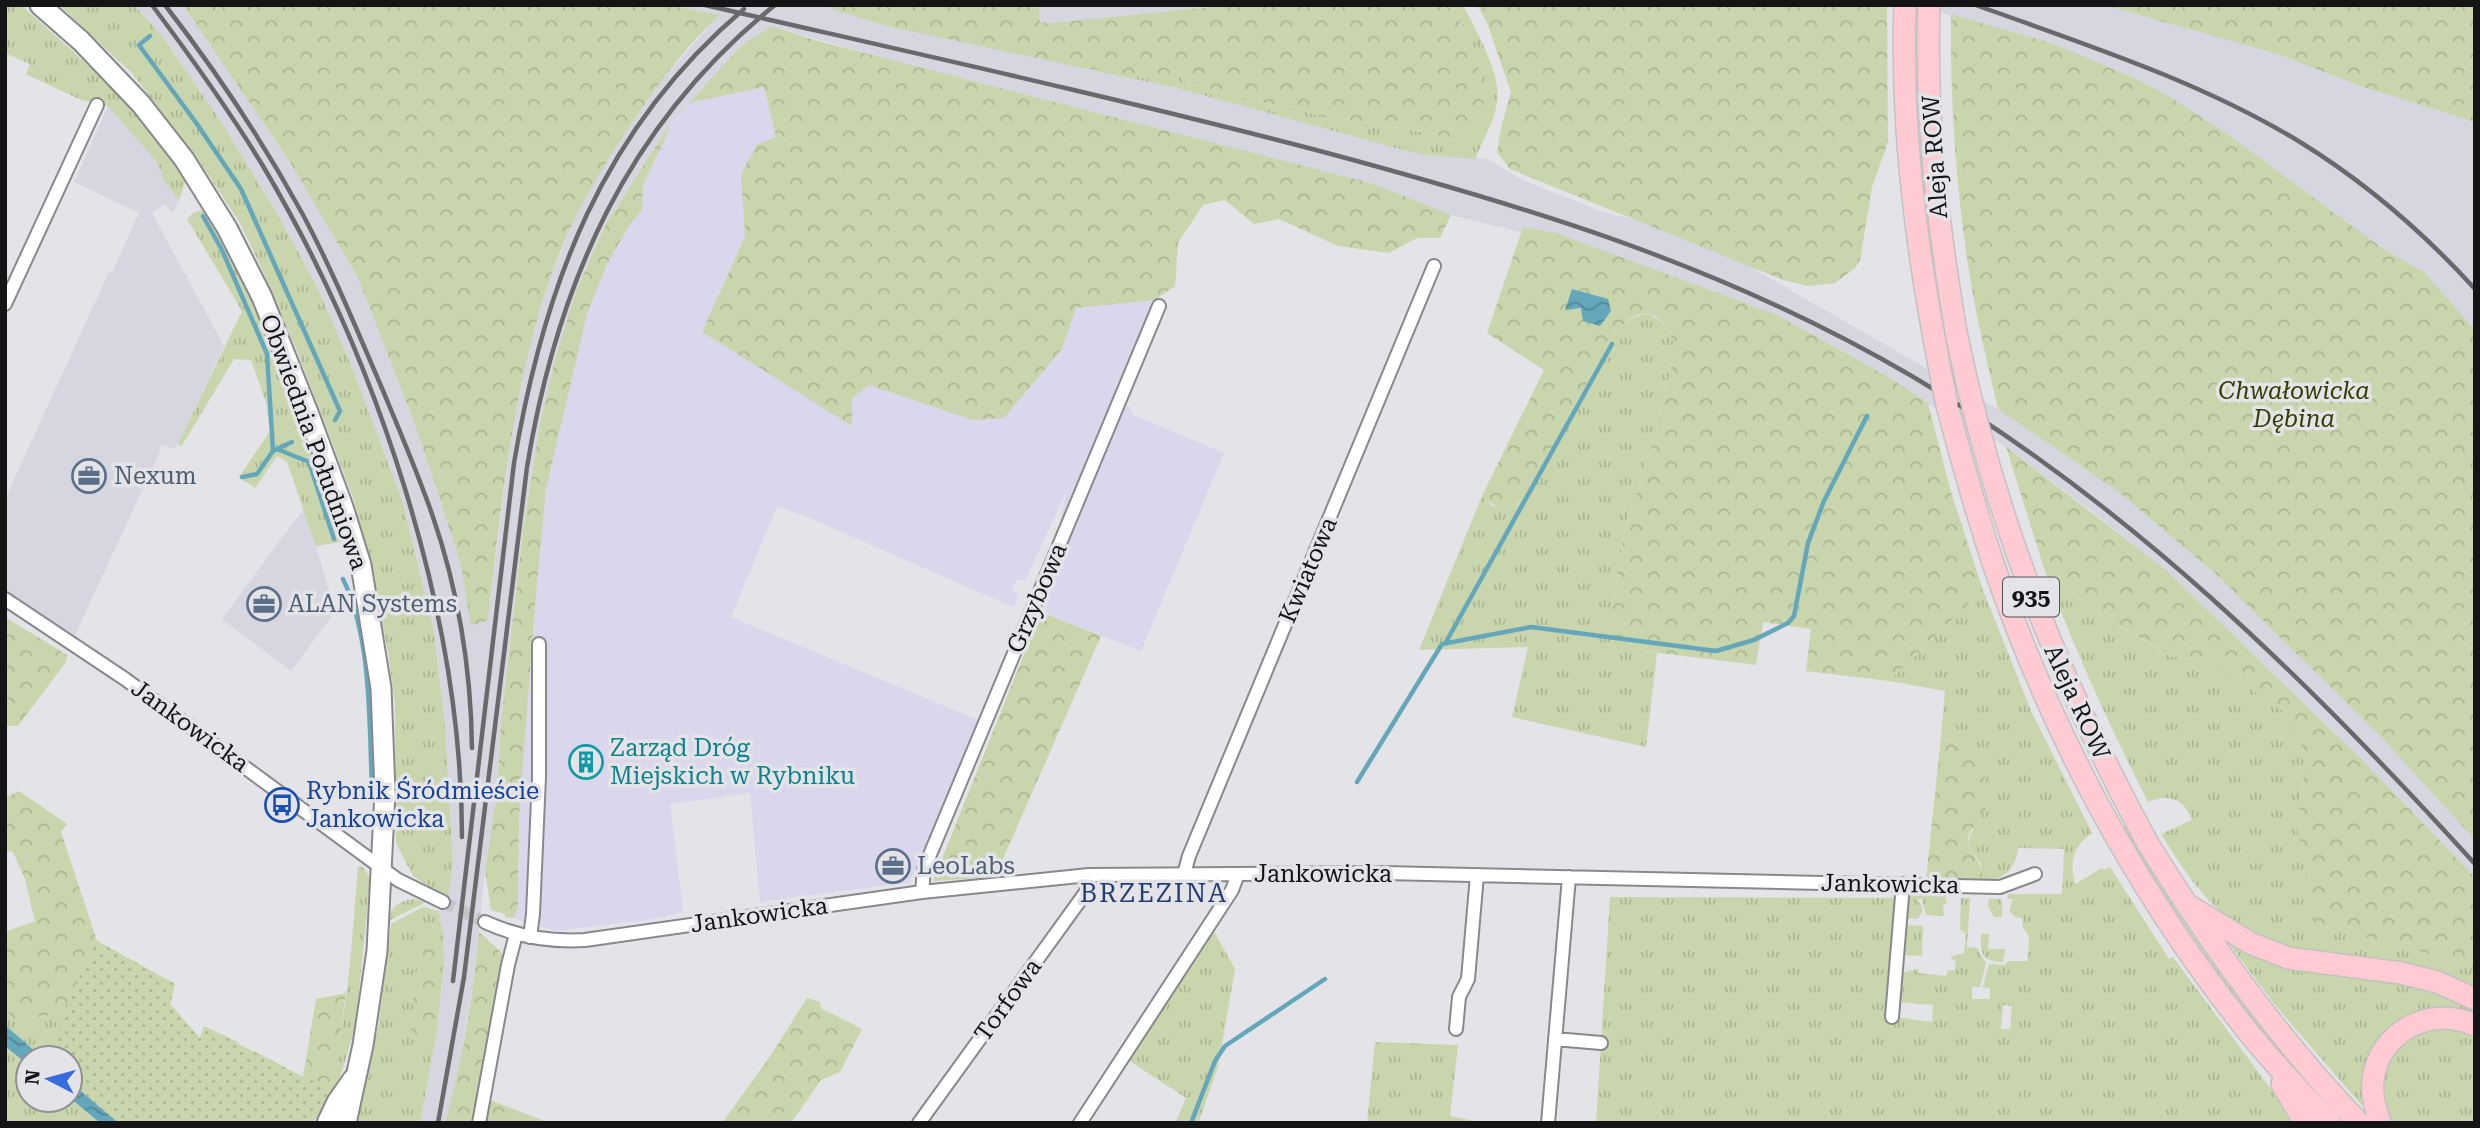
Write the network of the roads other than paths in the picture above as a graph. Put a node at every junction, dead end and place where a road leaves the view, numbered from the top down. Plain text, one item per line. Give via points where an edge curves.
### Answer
1 (1905, 5) edge
2 (1929, 5) edge
3 (40, 6) edge
4 (97, 105) dead end
5 (1434, 266) dead end
6 (5, 304) edge
7 (1159, 306) dead end
8 (5, 599) edge
9 (539, 644) dead end
10 (383, 869) junction
11 (1184, 874) junction
12 (1238, 874) junction
13 (2035, 874) dead end
14 (1089, 875) junction
15 (1477, 875) junction
16 (1569, 877) junction
17 (1903, 884) junction
18 (922, 892) junction
19 (443, 902) tunnel mouth
20 (2184, 903) junction
21 (485, 922) tunnel mouth
22 (523, 936) junction
23 (2475, 999) edge
24 (1892, 1017) dead end
25 (2475, 1025) edge
26 (1456, 1029) dead end
27 (1555, 1039) junction
28 (1601, 1043) dead end
29 (2264, 1051) junction
30 (354, 1078) junction
31 (327, 1123) edge
32 (346, 1123) edge
33 (479, 1123) edge
34 (919, 1123) edge
35 (1080, 1123) edge
36 (1548, 1123) edge
37 (2305, 1123) edge
38 (2330, 1123) edge
39 (2359, 1123) edge
40 (2380, 1123) edge

1 - 29 main road, Aleja ROW / 935, bridge via 1906,105 1926,298 1947,405 1984,534 2056,720 2126,856 2197,965
2 - 20 main road, Aleja ROW / 935, bridge via 1937,201 1972,409 2011,541 2048,639 2092,738
3 - 10 main road, Obwiednia Południowa via 127,88 205,191 253,278 304,404 353,537 375,640 385,735
4 - 6 street
5 - 11 street, Kwiatowa
7 - 18 street, Grzybowa via 924,869
8 - 10 street, Jankowicka via 125,679
9 - 22 street via 533,914
10 - 19 street, Jankowicka
10 - 30 main road, Obwiednia Południowa via 372,984
11 - 12 street, Jankowicka
11 - 14 street, Jankowicka
12 - 15 street, Jankowicka
12 - 35 street via 1232,890
13 - 17 street, Jankowicka via 2000,887
14 - 18 street, Jankowicka
14 - 34 street, Torfowa via 1086,892
15 - 16 street, Jankowicka
15 - 26 street via 1468,979 1460,997
16 - 17 street, Jankowicka
16 - 27 street
17 - 24 street
18 - 22 street, Jankowicka via 585,940
20 - 23 main road via 2250,943 2288,958 2401,973
20 - 39 main road, Aleja ROW / 935 via 2265,1015
21 - 22 street, Jankowicka
22 - 33 street via 508,965
25 - 40 main road via 2437,1018 2415,1023 2393,1038 2373,1079
27 - 28 street
27 - 36 street
29 - 37 main road
29 - 38 main road, Aleja ROW / 935
30 - 31 main road, Obwiednia Południowa
30 - 32 main road, Obwiednia Południowa

